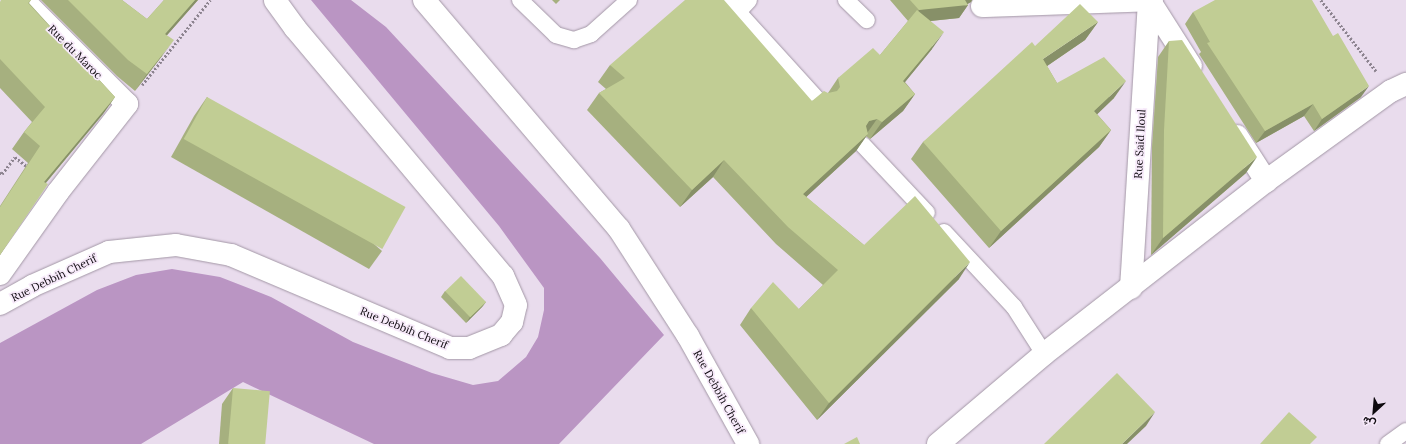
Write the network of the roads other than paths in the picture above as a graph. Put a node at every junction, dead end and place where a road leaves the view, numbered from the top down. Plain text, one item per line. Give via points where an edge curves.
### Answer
1 (23, 0) edge
2 (275, 0) edge
3 (424, 0) edge
4 (520, 0) edge
5 (629, 0) edge
6 (749, 0) edge
7 (846, 0) edge
8 (1150, 0) edge
9 (733, 6) edge
10 (982, 6) dead end
11 (867, 20) dead end
12 (1201, 81) edge
13 (1398, 87) edge
14 (819, 101) edge
15 (1227, 121) edge
16 (863, 145) edge
17 (1266, 181) junction
18 (0, 274) edge
19 (1131, 288) junction
20 (0, 304) edge
21 (1044, 354) junction
22 (1406, 431) edge
23 (748, 444) edge
24 (938, 444) edge
25 (1388, 444) edge

1 - 18 street, Rue du Maroc via 127,104 58,192
2 - 20 street, Rue Debbih Cherif via 295,28 503,276 516,305 512,322 501,335 490,342 469,348 450,348 231,256 176,244 109,252 32,286
3 - 23 street, Rue Debbih Cherif via 619,229 688,336
4 - 5 lane via 556,35 574,40 591,34
6 - 9 lane
7 - 11 lane
8 - 10 street
8 - 12 street
8 - 19 street, Rue Said Iloul
9 - 14 lane
13 - 17 street
15 - 17 street
16 - 21 lane via 1014,307
17 - 19 street
19 - 21 street
21 - 24 street
22 - 25 lane

